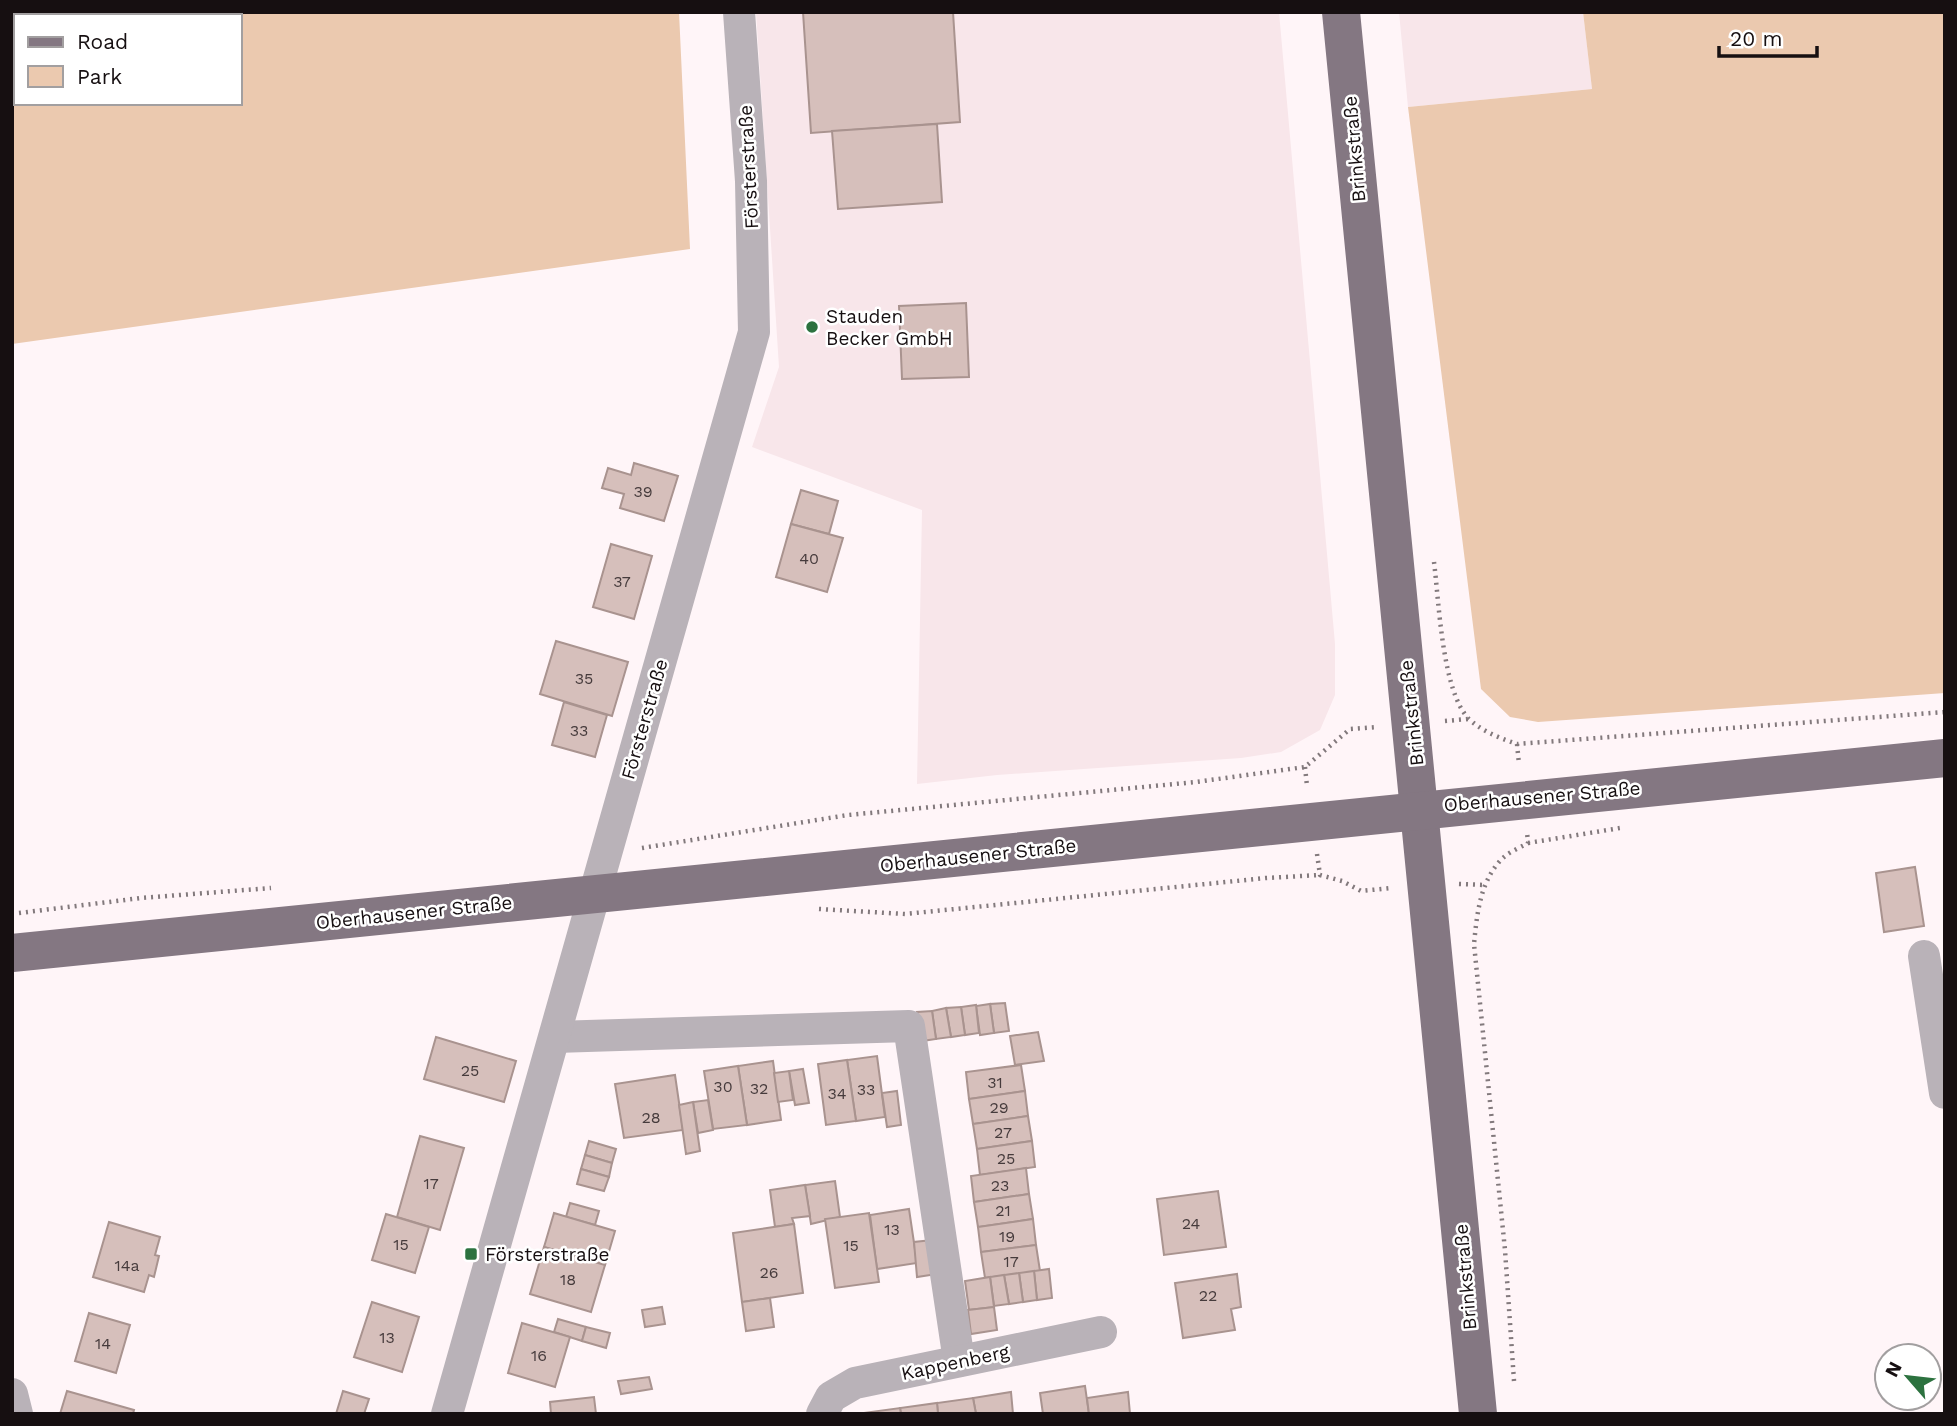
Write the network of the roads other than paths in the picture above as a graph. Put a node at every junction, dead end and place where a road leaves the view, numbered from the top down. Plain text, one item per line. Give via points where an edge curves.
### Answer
1 (739, 12) edge
2 (1341, 12) edge
3 (1945, 758) edge
4 (1420, 808) junction
5 (595, 894) junction
6 (12, 953) edge
7 (1924, 956) dead end
8 (555, 1037) junction
9 (1945, 1093) edge
10 (1101, 1332) dead end
11 (959, 1361) junction
12 (12, 1394) edge
13 (17, 1414) edge
14 (447, 1414) edge
15 (822, 1414) edge
16 (1478, 1414) edge

1 - 5 street, Försterstraße via 751,181 754,332
2 - 4 main road, Brinkstraße
3 - 4 main road, Oberhausener Straße
4 - 5 main road, Oberhausener Straße
4 - 16 main road, Brinkstraße
5 - 6 main road, Oberhausener Straße
5 - 8 street, Försterstraße
7 - 9 street
8 - 11 street via 909,1026
8 - 14 street, Försterstraße
10 - 11 street, Kappenberg
11 - 15 street, Kappenberg via 855,1383 831,1397
12 - 13 street

